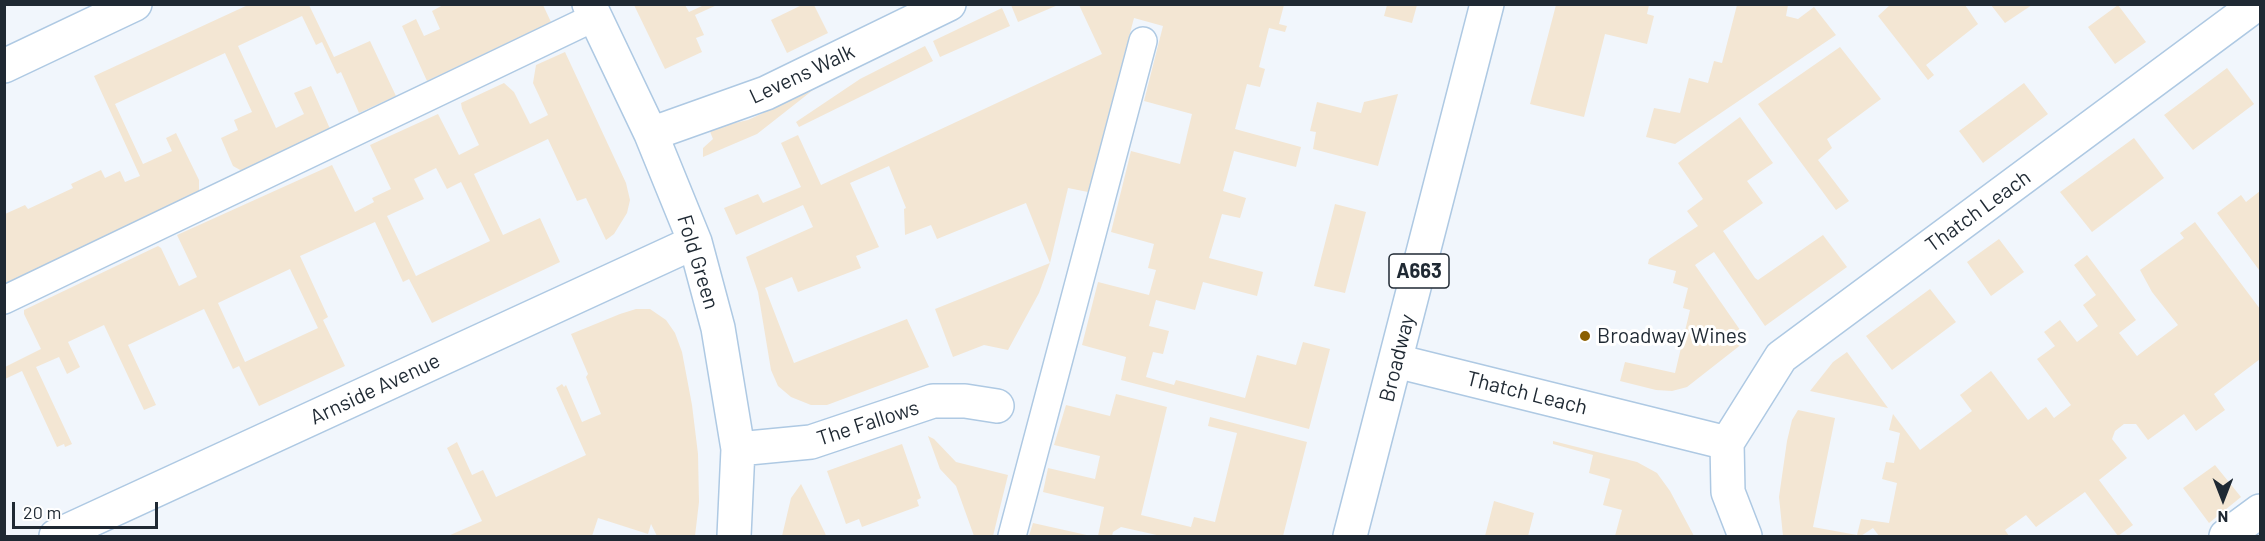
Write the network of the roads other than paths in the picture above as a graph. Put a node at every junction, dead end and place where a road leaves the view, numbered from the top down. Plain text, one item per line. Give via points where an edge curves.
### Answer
1 (135, 4) edge
2 (949, 4) edge
3 (1487, 4) edge
4 (2257, 4) edge
5 (592, 11) edge
6 (1143, 41) dead end
7 (4, 66) edge
8 (651, 134) junction
9 (695, 242) junction
10 (4, 300) edge
11 (1396, 361) junction
12 (997, 406) dead end
13 (1727, 443) junction
14 (738, 449) junction
15 (2260, 511) edge
16 (56, 537) edge
17 (734, 537) edge
18 (1012, 537) edge
19 (1350, 537) edge
20 (1745, 537) edge
21 (2226, 537) edge

1 - 7 main road
2 - 8 main road, Levens Walk via 766,93
3 - 11 main road, Broadway / A663
4 - 13 main road, Thatch Leach via 1781,357
5 - 8 main road, Fold Green
5 - 10 lane
6 - 18 lane
8 - 9 main road, Fold Green
9 - 14 main road, Fold Green via 718,328
9 - 16 main road, Arnside Avenue
11 - 13 main road, Thatch Leach
11 - 19 main road, Broadway / A663
12 - 14 main road, The Fallows via 965,400 933,401 811,442
13 - 20 main road via 1728,492
14 - 17 main road, Fold Green
15 - 21 main road

